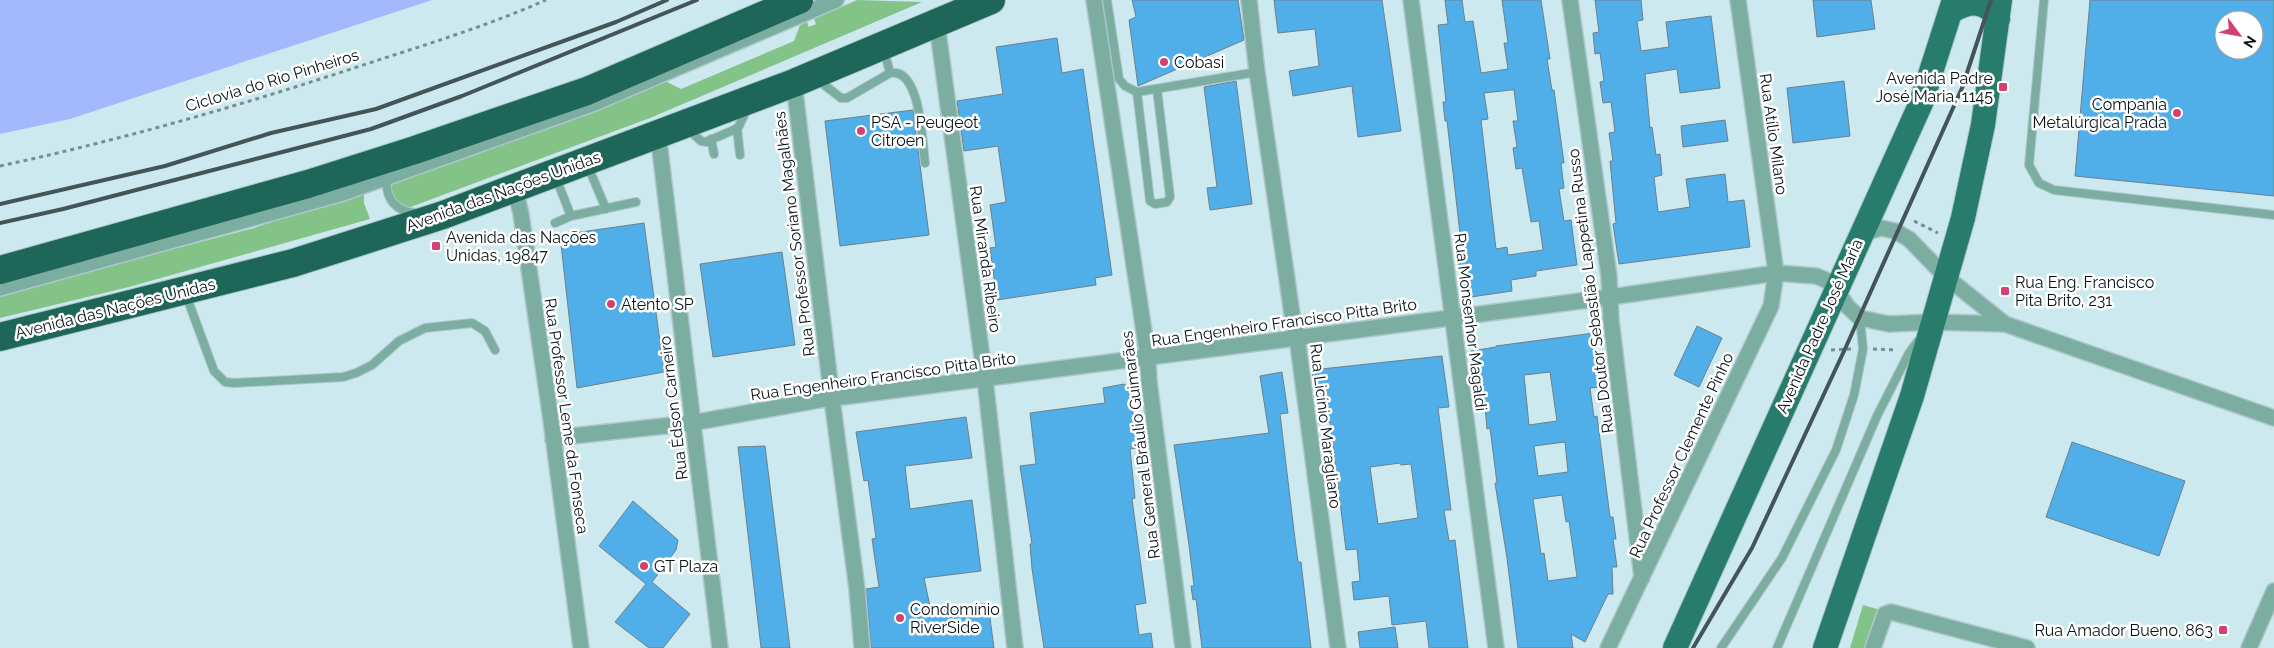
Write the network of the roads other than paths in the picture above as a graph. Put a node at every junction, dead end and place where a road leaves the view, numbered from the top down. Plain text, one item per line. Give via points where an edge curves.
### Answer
1 (800, 0) edge
2 (836, 0) edge
3 (991, 0) edge
4 (1094, 0) edge
5 (1107, 0) edge
6 (1249, 0) edge
7 (1412, 0) edge
8 (1570, 0) edge
9 (1738, 0) edge
10 (2044, 0) edge
11 (1953, 6) edge
12 (1999, 10) edge
13 (937, 24) junction
14 (883, 46) junction
15 (1257, 72) junction
16 (890, 73) junction
17 (803, 79) junction
18 (1157, 89) junction
19 (1137, 92) junction
20 (751, 99) junction
21 (737, 128) junction
22 (670, 129) junction
23 (711, 139) junction
24 (714, 154) dead end
25 (740, 155) dead end
26 (586, 161) junction
27 (925, 162) dead end
28 (554, 174) junction
29 (387, 179) junction
30 (515, 189) junction
31 (636, 202) dead end
32 (606, 209) junction
33 (443, 214) junction
34 (2274, 215) edge
35 (571, 216) junction
36 (555, 223) dead end
37 (1861, 234) junction
38 (0, 270) edge
39 (1776, 273) junction
40 (1945, 276) junction
41 (0, 288) edge
42 (1836, 289) junction
43 (184, 291) junction
44 (1611, 297) junction
45 (1453, 318) junction
46 (1860, 318) junction
47 (1933, 322) junction
48 (2004, 324) junction
49 (0, 337) edge
50 (1297, 337) junction
51 (495, 350) dead end
52 (1148, 358) junction
53 (985, 379) junction
54 (832, 399) junction
55 (2274, 418) edge
56 (692, 423) junction
57 (552, 440) junction
58 (1642, 578) junction
59 (2274, 591) edge
60 (581, 648) edge
61 (720, 648) edge
62 (862, 648) edge
63 (1015, 648) edge
64 (1183, 648) edge
65 (1338, 648) edge
66 (1496, 648) edge
67 (1608, 648) edge
68 (1675, 648) edge
69 (1721, 648) edge
70 (1777, 648) edge
71 (1826, 648) edge
72 (1873, 648) edge
73 (2027, 648) edge
74 (2248, 648) edge

1 - 38 highway via 587,90 415,150 308,184
2 - 29 street via 592,104
3 - 13 highway, Avenida das Nações Unidas
4 - 52 street, Rua General Bráulio Guimarães
5 - 19 lane via 1119,79
6 - 15 street, Rua Licínio Maragliano
7 - 45 street, Rua Monsenhor Magaldi
8 - 44 street, Rua Doutor Sebastião Lappetina Russo
9 - 39 street, Rua Atílio Milano
10 - 34 lane via 2029,165 2040,183 2054,190
11 - 12 main road via 1978,1
11 - 37 main road, Avenida Padre José Maria via 1920,103
12 - 40 main road via 1983,126 1963,218
13 - 14 highway, Avenida das Nações Unidas
13 - 53 street, Rua Miranda Ribeiro
14 - 16 lane
14 - 17 highway, Avenida das Nações Unidas
15 - 18 lane
15 - 50 street, Rua Licínio Maragliano
16 - 17 lane via 848,98 841,98
16 - 27 lane via 896,72 907,78 913,90
17 - 20 highway, Avenida das Nações Unidas
17 - 54 street, Rua Professor Soriano Magalhães
18 - 19 lane
18 - 19 lane via 1170,197 1168,202 1155,204 1150,201
20 - 21 lane
20 - 22 highway, Avenida das Nações Unidas
21 - 23 lane
21 - 25 lane
22 - 23 lane via 701,141
22 - 26 highway, Avenida das Nações Unidas
22 - 56 street, Rua Édson Carneiro
23 - 24 lane
26 - 28 highway, Avenida das Nações Unidas
26 - 32 lane
28 - 30 highway, Avenida das Nações Unidas
28 - 35 lane
29 - 33 lane via 390,201 400,209
29 - 41 street
30 - 33 highway, Avenida das Nações Unidas
30 - 57 street, Rua Professor Leme da Fonseca
31 - 32 lane
32 - 35 lane
33 - 43 highway, Avenida das Nações Unidas via 293,263
35 - 36 lane
37 - 40 street via 1881,228 1895,231 1909,239
37 - 42 main road, Avenida Padre José Maria
39 - 42 street, Rua Engenheiro Francisco Pitta Brito via 1816,276
39 - 44 street, Rua Engenheiro Francisco Pitta Brito
39 - 58 street, Rua Professor Clemente Pinho via 1771,306
40 - 47 main road
40 - 48 street
42 - 46 street, Rua Engenheiro Francisco Pitta Brito
42 - 68 main road, Avenida Padre José Maria
43 - 49 highway, Avenida das Nações Unidas
43 - 51 lane via 214,371 225,382 350,375 372,365 399,341 425,328 472,323 485,331
44 - 45 street, Rua Engenheiro Francisco Pitta Brito
44 - 58 street, Rua Doutor Sebastião Lappetina Russo via 1611,320
45 - 50 street, Rua Engenheiro Francisco Pitta Brito
45 - 66 street, Rua Monsenhor Magaldi
46 - 47 street via 1889,324
46 - 69 lane via 1863,348 1854,395 1836,450 1782,558
47 - 48 street
47 - 70 lane via 1909,353 1877,416
47 - 71 main road via 1912,396
48 - 55 street
50 - 52 street, Rua Engenheiro Francisco Pitta Brito
50 - 65 street, Rua Licínio Maragliano
52 - 53 street, Rua Engenheiro Francisco Pitta Brito
52 - 64 street, Rua General Bráulio Guimarães
53 - 54 street, Rua Engenheiro Francisco Pitta Brito
53 - 63 street, Rua Miranda Ribeiro
54 - 56 street, Rua Engenheiro Francisco Pitta Brito
54 - 62 street, Rua Professor Soriano Magalhães
56 - 57 street, Rua Engenheiro Francisco Pitta Brito
56 - 61 street, Rua Édson Carneiro
57 - 60 street, Rua Professor Leme da Fonseca
58 - 67 street, Rua Professor Clemente Pinho
59 - 74 street
72 - 73 street via 1881,620 1891,612

